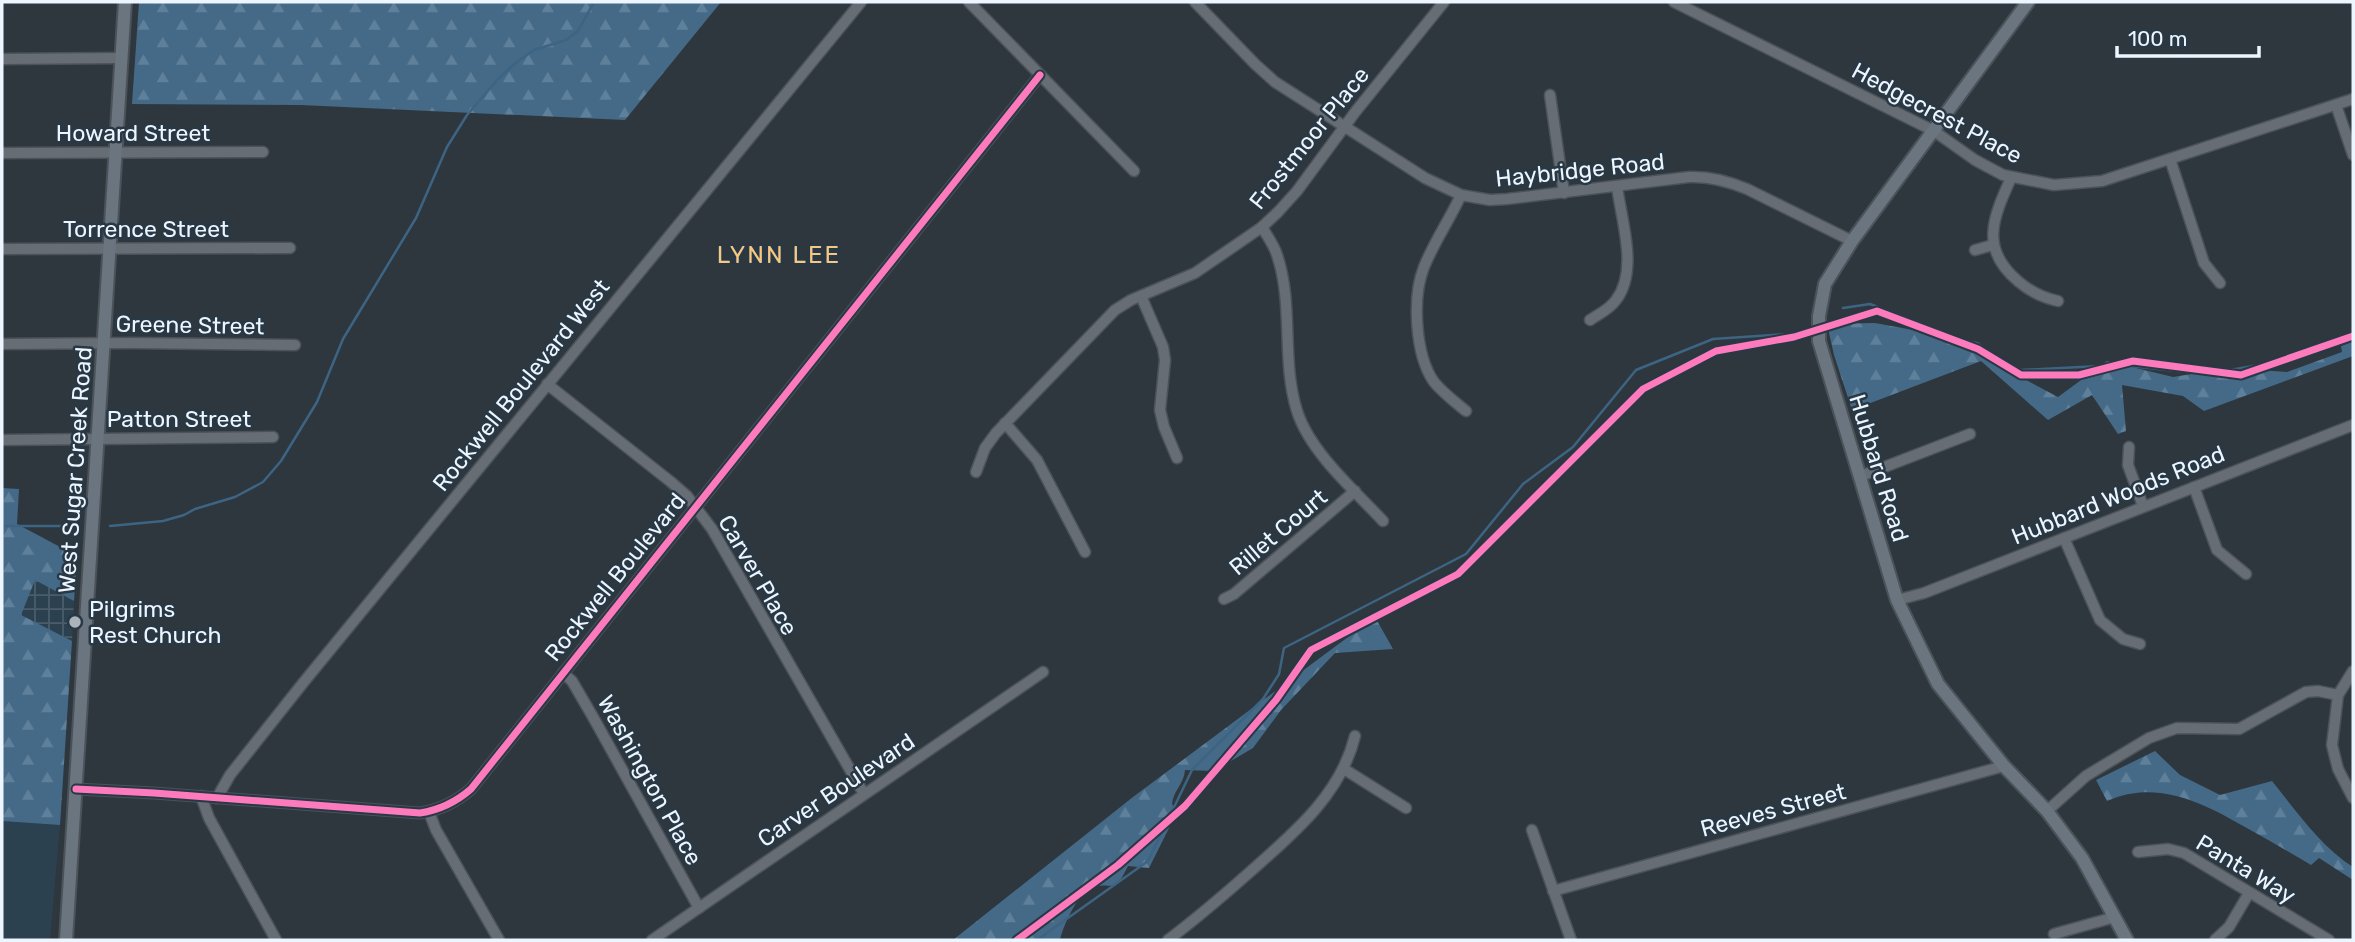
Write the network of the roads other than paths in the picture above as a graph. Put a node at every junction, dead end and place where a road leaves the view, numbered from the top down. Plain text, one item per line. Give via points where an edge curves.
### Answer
1 (125, 2) edge
2 (861, 2) edge
3 (969, 2) edge
4 (1195, 2) edge
5 (1444, 2) edge
6 (1674, 2) edge
7 (2028, 2) edge
8 (121, 58) junction
9 (2, 59) edge
10 (1040, 75) junction
11 (1550, 95) dead end
12 (2353, 99) edge
13 (2336, 105) junction
14 (1345, 126) junction
15 (1934, 131) junction
16 (264, 152) dead end
17 (2, 153) edge
18 (116, 153) junction
19 (2353, 155) edge
20 (2170, 159) junction
21 (1134, 171) dead end
22 (2011, 178) junction
23 (1617, 186) junction
24 (1564, 193) junction
25 (1461, 195) junction
26 (1262, 227) junction
27 (1852, 241) junction
28 (1993, 245) junction
29 (111, 248) junction
30 (290, 248) dead end
31 (2, 249) edge
32 (1975, 250) dead end
33 (2220, 283) dead end
34 (1141, 296) junction
35 (2058, 301) dead end
36 (1590, 320) dead end
37 (104, 343) junction
38 (2, 344) edge
39 (295, 345) dead end
40 (547, 384) junction
41 (1465, 411) dead end
42 (1005, 423) junction
43 (2353, 425) edge
44 (1970, 433) dead end
45 (273, 437) dead end
46 (97, 439) junction
47 (2, 440) edge
48 (2129, 447) dead end
49 (1177, 458) dead end
50 (976, 472) dead end
51 (1861, 477) junction
52 (2194, 486) junction
53 (1355, 491) junction
54 (2143, 506) junction
55 (696, 508) junction
56 (1383, 521) dead end
57 (2064, 538) junction
58 (1085, 552) dead end
59 (2246, 574) dead end
60 (1224, 599) dead end
61 (1897, 600) junction
62 (2140, 644) dead end
63 (2353, 671) edge
64 (1043, 672) dead end
65 (563, 673) junction
66 (2338, 695) junction
67 (1355, 736) dead end
68 (2004, 766) junction
69 (1344, 769) junction
70 (76, 789) junction
71 (864, 794) junction
72 (201, 796) junction
73 (216, 798) junction
74 (2353, 798) edge
75 (1406, 808) dead end
76 (2048, 811) junction
77 (429, 812) junction
78 (1532, 830) dead end
79 (2138, 852) dead end
80 (1553, 891) junction
81 (2249, 893) junction
82 (699, 908) junction
83 (2115, 917) junction
84 (2054, 934) dead end
85 (66, 940) edge
86 (276, 940) edge
87 (499, 940) edge
88 (652, 940) edge
89 (1168, 940) edge
90 (1571, 940) edge
91 (2127, 940) edge
92 (2215, 940) edge
93 (2329, 940) edge

1 - 8 main road, West Sugar Creek Road
2 - 40 street, Rockwell Boulevard West
3 - 10 street
4 - 14 street, Haybridge Road via 1275,82
5 - 14 street, Frostmoor Place
6 - 15 street, Hedgecrest Place
7 - 15 main road, Hubbard Road
8 - 9 street
8 - 18 main road, West Sugar Creek Road
10 - 21 street
10 - 55 street, Rockwell Boulevard
11 - 24 street
12 - 13 street, Hedgecrest Place
13 - 19 street
13 - 20 street, Hedgecrest Place
14 - 25 street, Haybridge Road via 1425,178
14 - 26 street, Frostmoor Place via 1297,191
15 - 22 street, Hedgecrest Place
15 - 27 main road, Hubbard Road
16 - 18 street, Howard Street
17 - 18 street, Howard Street
18 - 29 main road, West Sugar Creek Road
20 - 22 street, Hedgecrest Place via 2087,184 2054,185
20 - 33 street via 2204,263
22 - 28 street via 1995,216
23 - 24 street, Haybridge Road
23 - 27 street, Haybridge Road via 1689,177 1716,179 1747,189
23 - 36 street via 1626,275 1616,300
24 - 25 street, Haybridge Road via 1490,200
25 - 41 street via 1424,268 1418,295 1424,364 1436,384
26 - 34 street, Frostmoor Place via 1195,273
26 - 53 street via 1283,275 1297,412 1315,445
27 - 51 main road, Hubbard Road via 1825,284 1818,324 1819,341
28 - 32 street
28 - 35 street via 2016,280 2036,294
29 - 30 street, Torrence Street
29 - 31 street, Torrence Street
29 - 37 main road, West Sugar Creek Road
34 - 42 street, Frostmoor Place via 1115,310
34 - 49 street via 1163,347 1160,410
37 - 38 street, Greene Street
37 - 39 street, Greene Street
37 - 46 main road, West Sugar Creek Road
40 - 55 street, Carver Place via 671,481
40 - 73 street, Rockwell Boulevard West via 303,683
42 - 50 street, Frostmoor Place via 985,448
42 - 58 street via 1037,460
43 - 52 street, Hubbard Woods Road
44 - 51 street
45 - 46 street, Patton Street
46 - 47 street, Patton Street
46 - 70 main road, West Sugar Creek Road
48 - 54 street via 2130,476
51 - 61 main road, Hubbard Road
52 - 54 street, Hubbard Woods Road
52 - 59 street via 2217,550
53 - 56 street
53 - 60 street, Rillet Court
54 - 57 street, Hubbard Woods Road
55 - 65 street, Rockwell Boulevard
55 - 71 street, Carver Place
57 - 61 street, Hubbard Woods Road
57 - 62 street via 2100,620 2123,639
61 - 68 main road, Hubbard Road via 1938,684
63 - 66 street
64 - 71 street, Carver Boulevard
65 - 77 street, Rockwell Boulevard via 467,792
65 - 82 street, Washington Place via 593,717
66 - 74 street via 2332,744
66 - 76 street via 2306,692 2239,729 2161,732 2086,776
67 - 69 street
68 - 76 main road, Hubbard Road
68 - 80 street, Reeves Street
69 - 75 street
69 - 89 street via 1298,829
70 - 72 street, Rockwell Boulevard
70 - 85 main road, West Sugar Creek Road
71 - 82 street, Carver Boulevard
72 - 73 street, Rockwell Boulevard
72 - 86 street
73 - 77 street, Rockwell Boulevard
76 - 83 main road, Hubbard Road via 2082,858
77 - 87 street
78 - 80 street
79 - 81 street, Panta Way via 2168,849 2184,853
80 - 90 street
81 - 92 street via 2229,927
81 - 93 street, Panta Way
82 - 88 street, Carver Boulevard
83 - 84 street
83 - 91 main road, Hubbard Road

